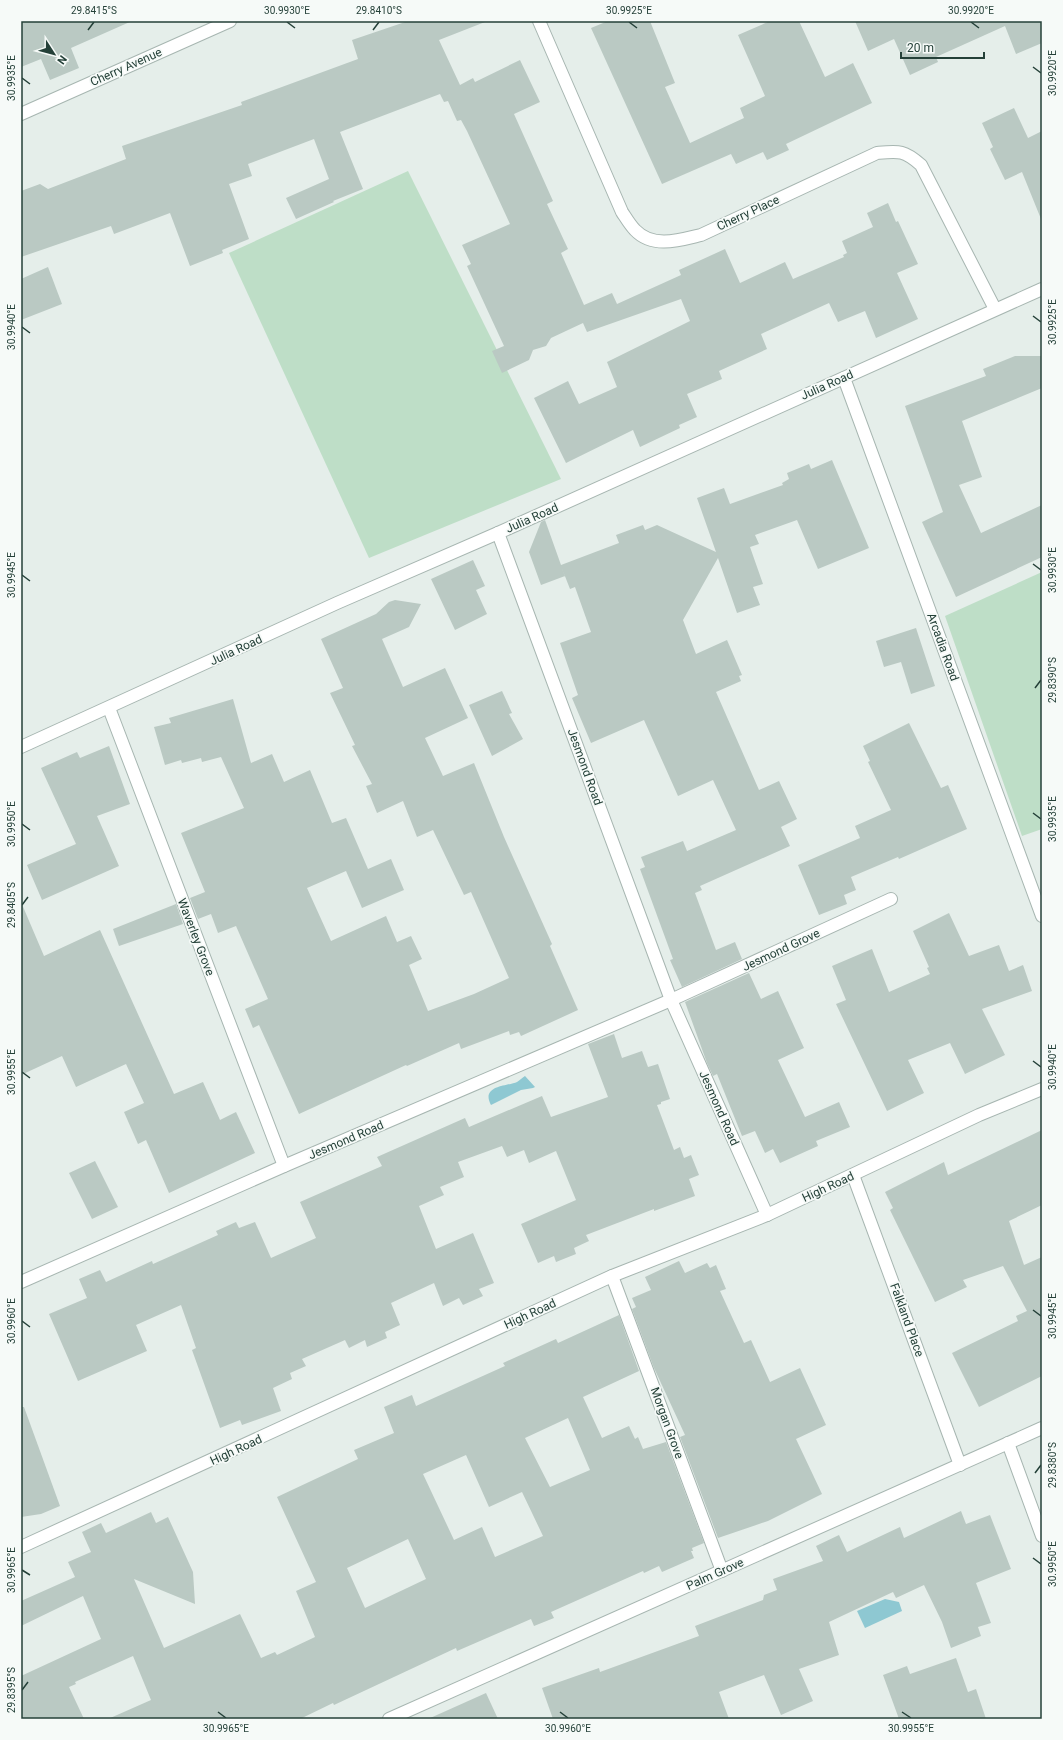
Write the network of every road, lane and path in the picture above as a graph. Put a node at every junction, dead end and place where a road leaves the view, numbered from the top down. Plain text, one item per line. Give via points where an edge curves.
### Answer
1 (230, 21) edge
2 (539, 21) edge
3 (21, 114) edge
4 (1042, 289) edge
5 (995, 309) junction
6 (844, 378) junction
7 (498, 533) junction
8 (108, 708) junction
9 (21, 747) edge
10 (891, 899) dead end
11 (1042, 916) edge
12 (671, 1000) junction
13 (1042, 1089) edge
14 (284, 1166) junction
15 (853, 1175) junction
16 (766, 1215) junction
17 (612, 1276) junction
18 (21, 1282) edge
19 (1042, 1428) edge
20 (1008, 1443) junction
21 (960, 1465) junction
22 (1042, 1536) edge
23 (21, 1547) edge
24 (722, 1571) junction
25 (389, 1719) edge

1 - 3 street, Cherry Avenue
2 - 5 street, Cherry Place via 622,212 636,231 654,241 675,241 701,235 877,154 897,151 909,155 921,165
4 - 5 street, Julia Road
5 - 6 street, Julia Road
6 - 7 street, Julia Road
6 - 11 street, Arcadia Road
7 - 8 street, Julia Road via 330,606
7 - 12 street, Jesmond Road
8 - 9 street, Julia Road
8 - 14 street, Waverley Grove
10 - 12 street, Jesmond Grove
12 - 14 street, Jesmond Road
12 - 16 street, Jesmond Road
13 - 15 street, High Road
14 - 18 street, Jesmond Road
15 - 16 street, High Road
15 - 21 street, Falkland Place
16 - 17 street, High Road
17 - 23 street, High Road
17 - 24 street, Morgan Grove
19 - 20 street, Palm Grove
20 - 21 street, Palm Grove
20 - 22 street
21 - 24 street, Palm Grove
24 - 25 street, Palm Grove

